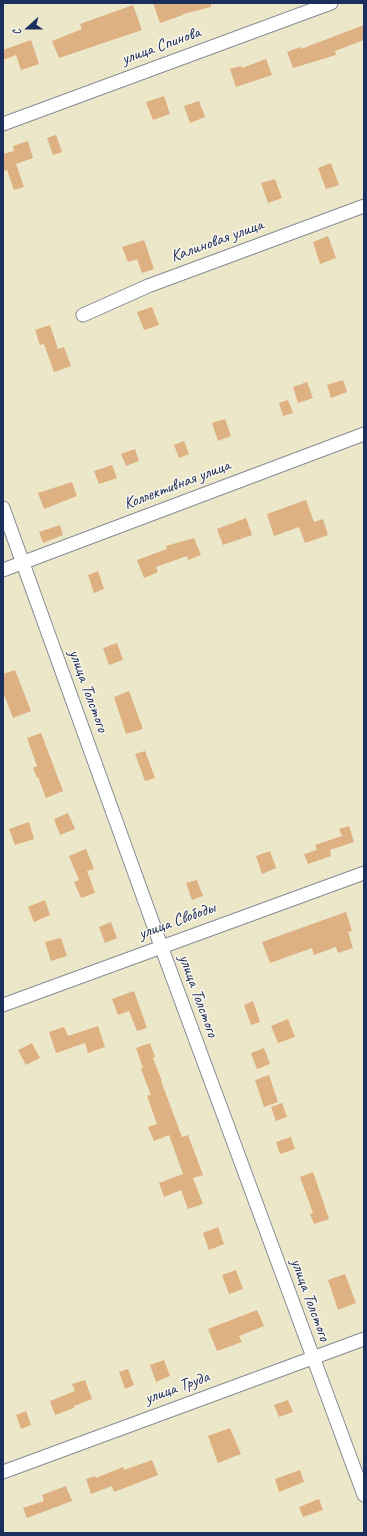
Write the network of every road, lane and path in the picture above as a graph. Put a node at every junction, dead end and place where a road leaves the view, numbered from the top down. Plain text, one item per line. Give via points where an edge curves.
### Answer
1 (331, 3) edge
2 (3, 124) edge
3 (364, 206) edge
4 (84, 315) dead end
5 (364, 434) edge
6 (3, 508) edge
7 (23, 562) junction
8 (3, 570) edge
9 (364, 873) edge
10 (161, 946) junction
11 (3, 1005) edge
12 (364, 1339) edge
13 (312, 1358) junction
14 (3, 1472) edge
15 (364, 1495) edge

1 - 2 street, улица Спинова
3 - 4 street, Калиновая улица via 148,286
5 - 7 street, Коллективная улица
6 - 7 street, улица Толстого
7 - 8 street, Коллективная улица
7 - 10 street, улица Толстого
9 - 10 street, улица Свободы
10 - 11 street, улица Свободы
10 - 13 street, улица Толстого
12 - 13 street, улица Труда
13 - 14 street, улица Труда
13 - 15 street, улица Толстого

